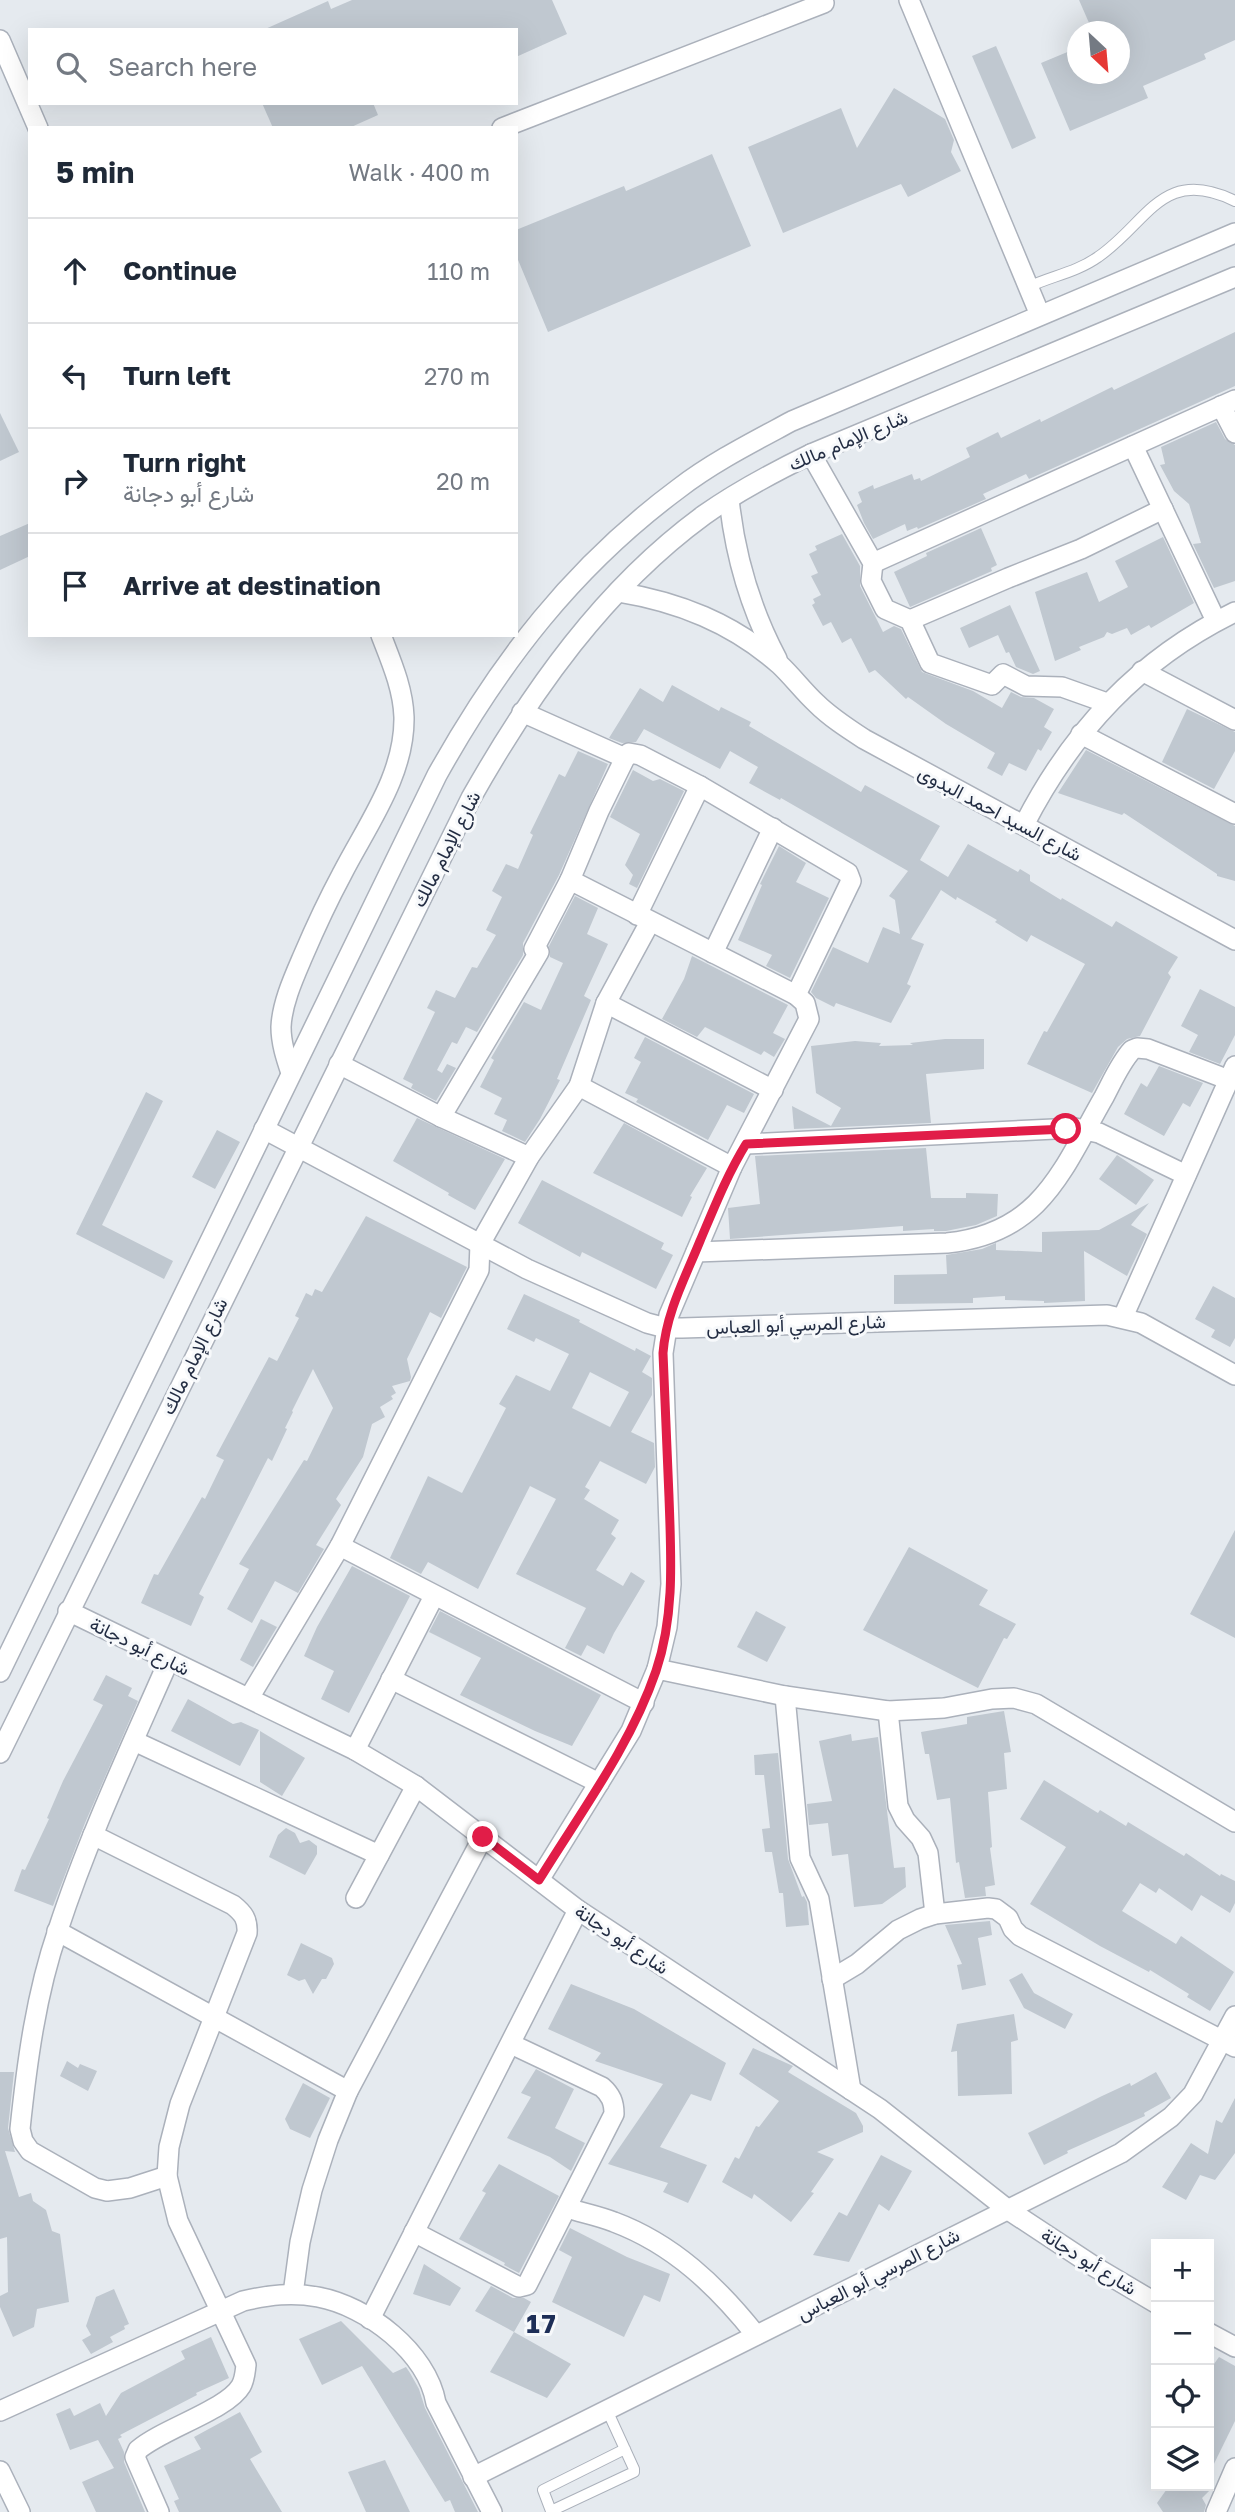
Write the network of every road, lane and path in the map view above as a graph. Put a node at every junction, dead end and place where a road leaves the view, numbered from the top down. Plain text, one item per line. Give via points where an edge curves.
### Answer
1 (909, 0) edge
2 (826, 1) edge
3 (0, 40) edge
4 (28, 105) edge
5 (28, 105) edge
6 (37, 126) edge
7 (507, 126) edge
8 (1235, 201) edge
9 (1235, 233) edge
10 (1235, 277) edge
11 (1028, 287) junction
12 (1040, 315) junction
13 (1228, 403) edge
14 (1235, 433) edge
15 (1133, 446) junction
16 (811, 454) junction
17 (729, 499) junction
18 (1163, 509) junction
19 (873, 563) junction
20 (618, 592) junction
21 (1229, 616) edge
22 (910, 620) junction
23 (382, 637) edge
24 (781, 666) junction
25 (1142, 671) junction
26 (1107, 703) junction
27 (522, 712) junction
28 (1235, 720) edge
29 (1081, 734) junction
30 (625, 758) junction
31 (700, 786) junction
32 (1235, 814) edge
33 (1024, 825) junction
34 (773, 828) junction
35 (570, 880) junction
36 (643, 918) junction
37 (1235, 940) edge
38 (713, 953) junction
39 (796, 995) junction
40 (606, 1003) junction
41 (339, 1063) junction
42 (291, 1073) junction
43 (1232, 1073) edge
44 (579, 1086) junction
45 (773, 1090) junction
46 (441, 1116) junction
47 (264, 1129) junction
48 (1085, 1129) junction
49 (746, 1144) junction
50 (297, 1148) junction
51 (529, 1157) junction
52 (732, 1167) junction
53 (1186, 1175) junction
54 (480, 1244) junction
55 (696, 1252) junction
56 (1123, 1317) junction
57 (666, 1328) junction
58 (1235, 1374) edge
59 (340, 1546) junction
60 (434, 1596) junction
61 (68, 1611) junction
62 (169, 1660) junction
63 (657, 1669) junction
64 (0, 1672) edge
65 (391, 1679) junction
66 (785, 1696) junction
67 (249, 1698) junction
68 (644, 1703) junction
69 (888, 1711) junction
70 (134, 1741) junction
71 (355, 1750) junction
72 (0, 1753) edge
73 (599, 1783) junction
74 (416, 1786) junction
75 (1235, 1822) edge
76 (93, 1835) junction
77 (483, 1837) junction
78 (379, 1855) junction
79 (539, 1880) junction
80 (356, 1898) dead end
81 (578, 1910) junction
82 (935, 1914) junction
83 (57, 1931) junction
84 (832, 1979) junction
85 (213, 2017) junction
86 (1235, 2017) edge
87 (511, 2044) junction
88 (1229, 2044) edge
89 (851, 2090) junction
90 (348, 2091) junction
91 (167, 2176) junction
92 (567, 2208) junction
93 (1007, 2209) junction
94 (414, 2232) junction
95 (293, 2294) junction
96 (1154, 2302) edge
97 (220, 2311) junction
98 (370, 2319) junction
99 (756, 2335) junction
100 (1214, 2336) edge
101 (1235, 2347) edge
102 (607, 2410) junction
103 (0, 2411) edge
104 (625, 2449) junction
105 (1235, 2468) edge
106 (0, 2471) edge
107 (473, 2477) junction
108 (20, 2512) edge
109 (159, 2512) edge
110 (492, 2512) edge
111 (1216, 2512) edge

1 - 11 street
2 - 7 street
3 - 5 street
4 - 6 street
8 - 11 lane via 1202,189 1187,189 1165,198 1087,265
9 - 12 street, شارع الإمام مالك
10 - 16 street, شارع الإمام مالك
11 - 12 street
12 - 42 street, شارع الإمام مالك via 792,421 734,452 680,487 581,572 510,658 460,735
13 - 14 street
13 - 15 street
15 - 18 street
15 - 19 street
16 - 17 street, شارع الإمام مالك
16 - 19 street
17 - 20 street, شارع الإمام مالك via 668,544
17 - 24 street, شارع السيد احمد البدوى via 740,569
18 - 21 street
18 - 22 street via 1081,550
19 - 22 street via 871,582 885,609
20 - 24 street, شارع السيد احمد البدوى via 689,609 753,643
20 - 27 street, شارع الإمام مالك
21 - 25 street
22 - 26 street via 930,663 992,685 1003,674 1026,686 1062,687
23 - 42 street via 401,690 401,747 393,778 292,980 281,1024
24 - 33 street, شارع السيد احمد البدوى via 818,705 863,739
25 - 26 street
25 - 28 street
26 - 29 street
27 - 30 street
27 - 41 street, شارع الإمام مالك via 471,798
29 - 32 street
29 - 33 street
30 - 31 street via 629,753 640,755
30 - 35 street
31 - 34 street
31 - 36 street
33 - 37 street, شارع السيد احمد البدوى
34 - 38 street
34 - 39 street via 850,877
35 - 36 street
35 - 46 street via 534,949 539,952
36 - 38 street
36 - 40 street
38 - 39 street
39 - 45 street via 805,1003 809,1019
40 - 44 street
40 - 45 street
41 - 46 street
41 - 50 street, شارع الإمام مالك
42 - 47 street, شارع الإمام مالك
43 - 48 street via 1137,1048 1128,1055
43 - 53 street
44 - 51 street
44 - 52 street
45 - 49 street
46 - 51 street
47 - 50 street, شارع المرسي أبو العباس
47 - 64 street, شارع الإمام مالك
48 - 49 street
48 - 53 street
48 - 55 street via 1036,1206 986,1236 947,1243
49 - 52 street
50 - 54 street, شارع المرسي أبو العباس
50 - 61 street, شارع الإمام مالك
51 - 54 street
52 - 55 street
53 - 56 street
54 - 57 street, شارع المرسي أبو العباس via 578,1293
54 - 59 street via 479,1270
55 - 57 street
56 - 57 street, شارع المرسي أبو العباس
56 - 58 street, شارع المرسي أبو العباس via 1159,1331
57 - 63 street via 671,1584
59 - 60 street
59 - 67 street
60 - 65 street
60 - 68 street
61 - 62 street, شارع أبو دجانة
61 - 72 street, شارع الإمام مالك
62 - 67 street, شارع أبو دجانة
62 - 70 street
63 - 66 street
63 - 68 street
65 - 71 street
65 - 73 street
66 - 69 street
66 - 84 street via 800,1858 819,1899
67 - 71 street, شارع أبو دجانة
68 - 73 street
69 - 75 street via 992,1699 1036,1704
69 - 82 street via 898,1806 928,1853
70 - 76 street
70 - 78 street
71 - 74 street, شارع أبو دجانة
73 - 79 street
74 - 77 street, شارع أبو دجانة
74 - 78 street
76 - 83 street
76 - 85 street via 242,1912 248,1922 247,1933
77 - 79 street, شارع أبو دجانة
77 - 90 street
78 - 80 street
79 - 81 street, شارع أبو دجانة
81 - 87 street
81 - 89 street, شارع أبو دجانة
82 - 84 street via 898,1930
82 - 88 street via 996,1909 1020,1936
83 - 85 street
83 - 91 street via 33,2029 20,2129 23,2141 40,2158 95,2188 118,2191
84 - 89 street
85 - 90 street
85 - 91 street via 180,2105
86 - 88 street, شارع المرسي أبو العباس
87 - 92 street via 602,2087 614,2103 614,2113
87 - 94 street
88 - 93 street, شارع المرسي أبو العباس via 1193,2094 1147,2136
89 - 93 street, شارع أبو دجانة
90 - 95 street via 312,2190
91 - 97 street via 178,2221
92 - 94 street via 527,2285 519,2287
92 - 99 street via 614,2222 658,2243 698,2271
93 - 96 street, شارع أبو دجانة
93 - 99 street, شارع المرسي أبو العباس
94 - 98 street
95 - 97 street via 268,2295
95 - 98 street via 320,2297
97 - 103 street
97 - 109 street via 246,2365 245,2375 241,2386 225,2401 138,2450 135,2457
98 - 107 street via 395,2338 433,2387 436,2403
99 - 102 street, شارع المرسي أبو العباس
100 - 101 street
102 - 104 lane
102 - 107 street, شارع المرسي أبو العباس
104 - 104 lane via 634,2472 551,2511 543,2490
105 - 111 street
106 - 108 street
107 - 110 street

